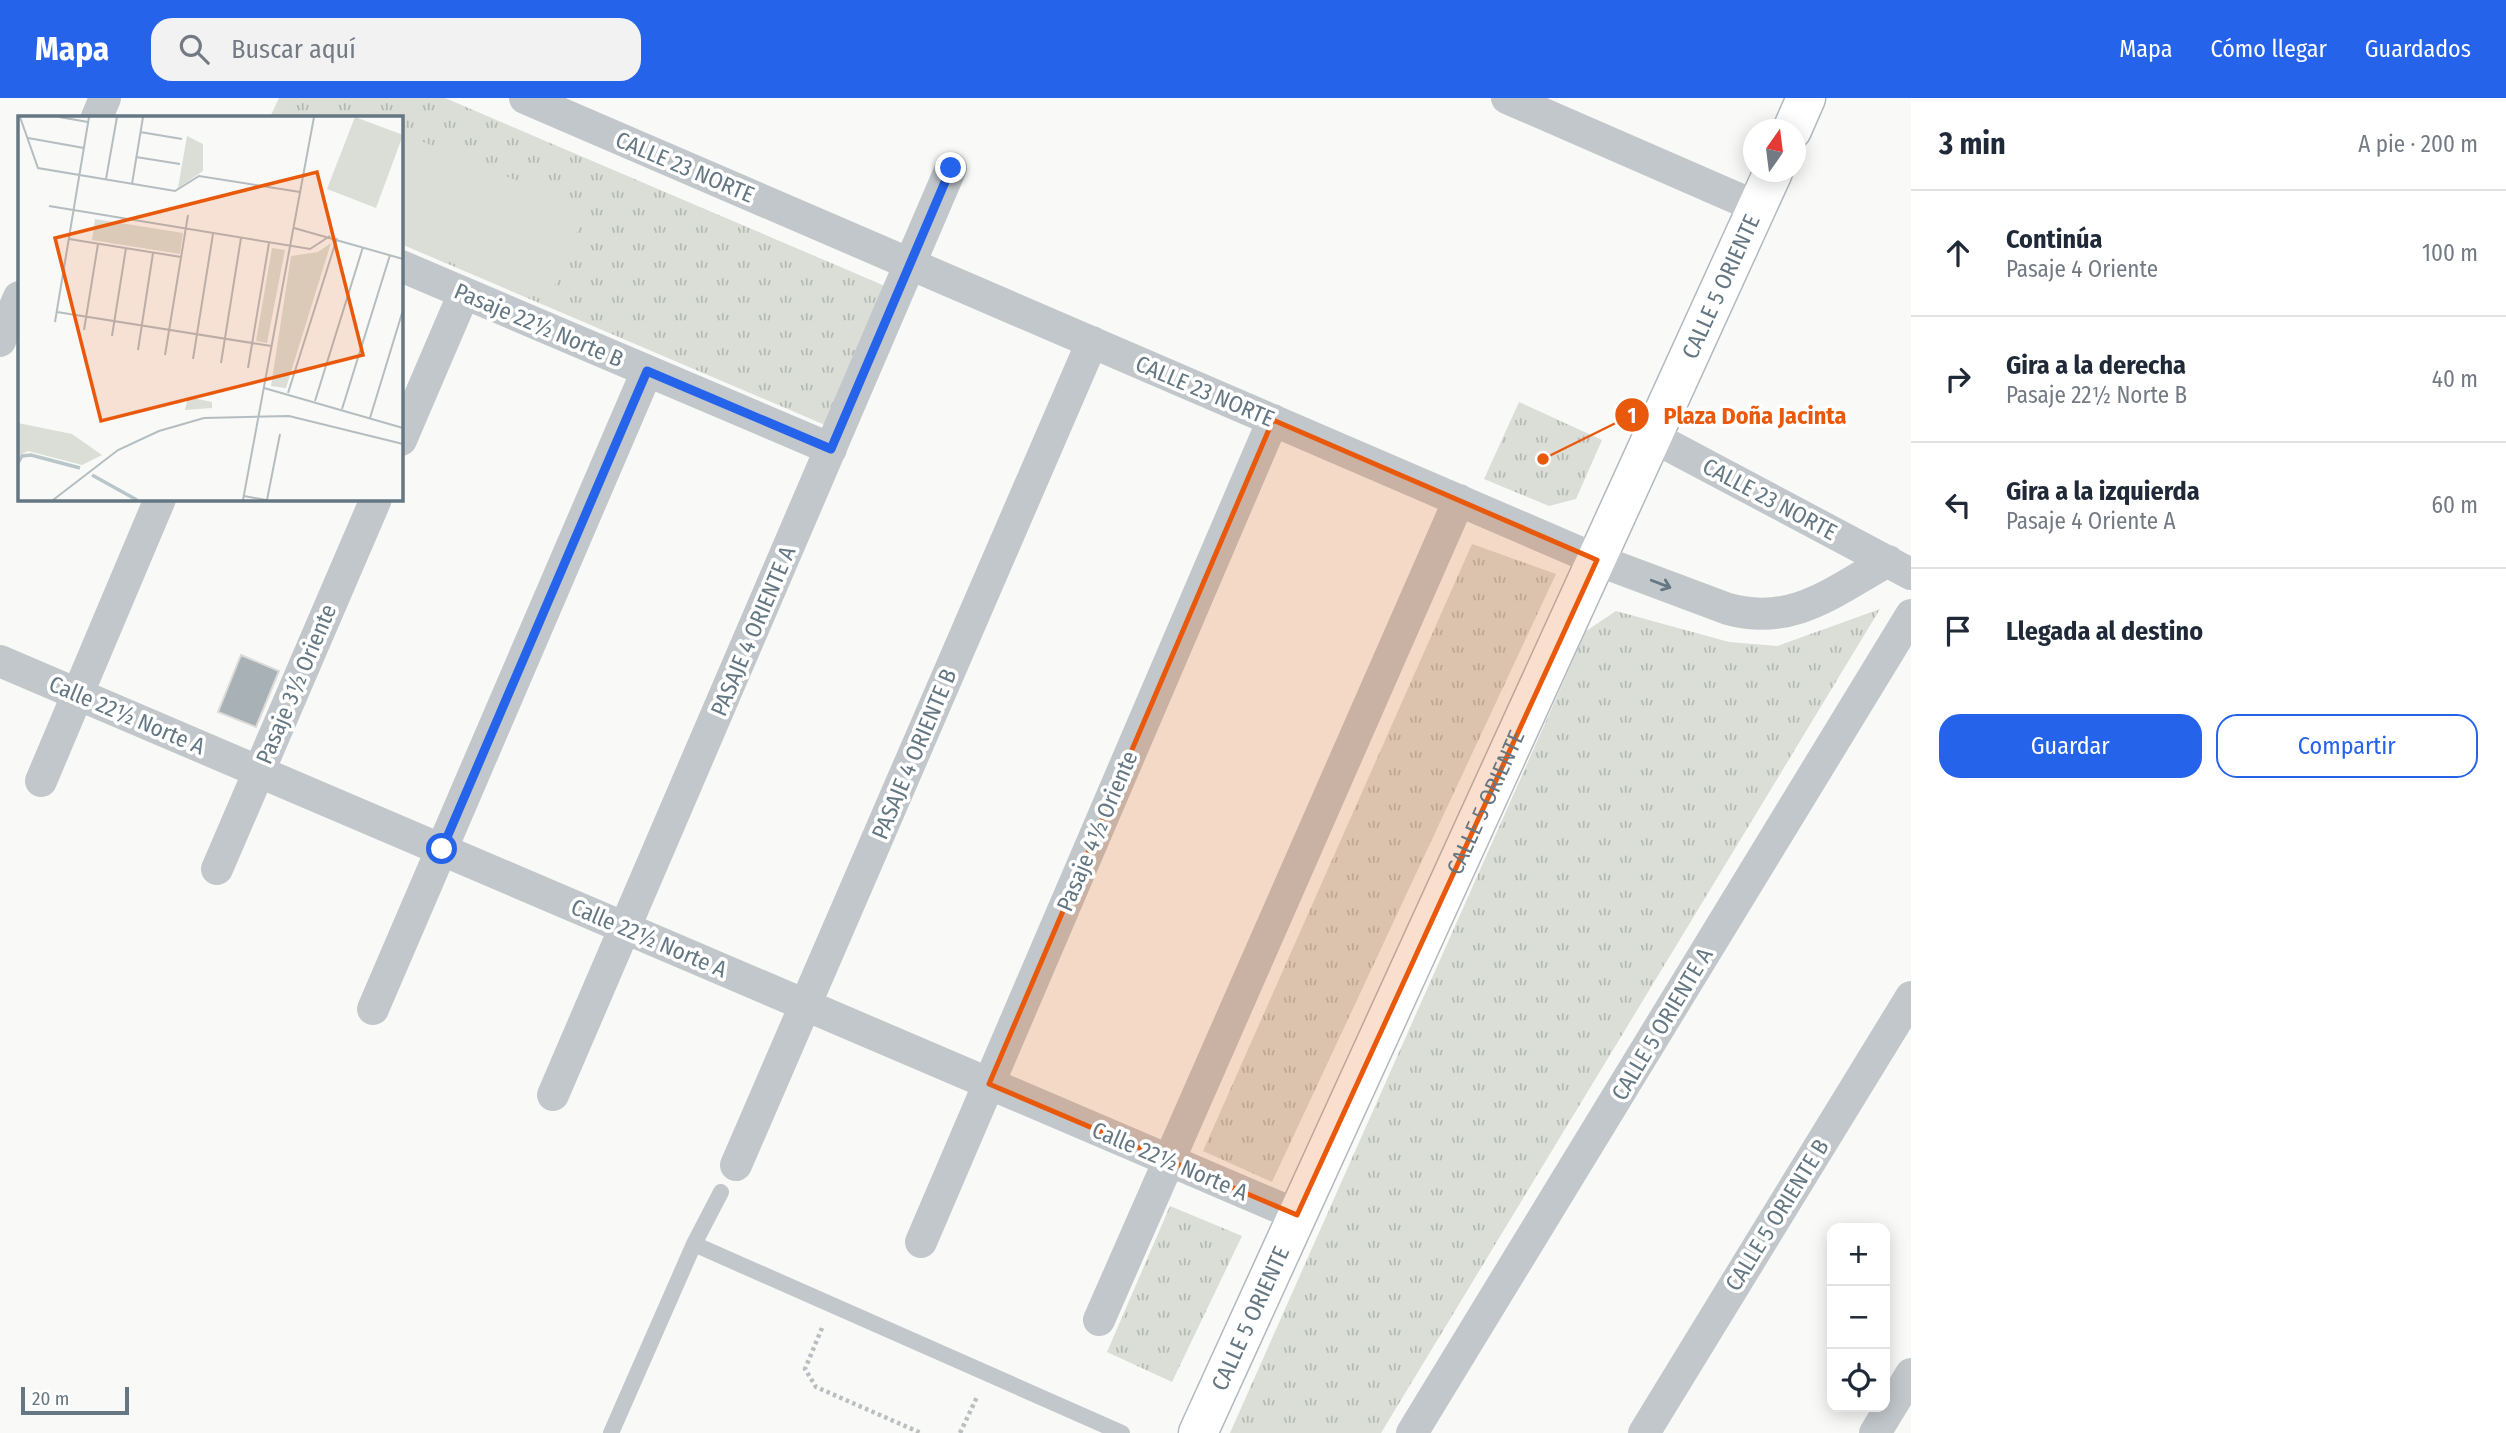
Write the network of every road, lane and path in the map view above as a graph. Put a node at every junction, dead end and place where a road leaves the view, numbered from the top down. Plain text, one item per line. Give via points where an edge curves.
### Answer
1 (105, 98) edge
2 (525, 98) edge
3 (1507, 98) edge
4 (1806, 98) edge
5 (97, 116) edge
6 (1797, 119) edge
7 (951, 168) dead end
8 (1768, 182) edge
9 (1757, 207) junction
10 (911, 264) junction
11 (402, 266) edge
12 (464, 293) junction
13 (18, 299) edge
14 (0, 341) edge
15 (1092, 342) junction
16 (647, 371) junction
17 (1273, 420) junction
18 (1653, 437) junction
19 (402, 438) edge
20 (831, 449) junction
21 (160, 500) edge
22 (376, 500) edge
23 (1459, 500) junction
24 (1597, 560) junction
25 (1900, 567) edge
26 (1911, 615) edge
27 (0, 661) edge
28 (78, 694) junction
29 (259, 771) junction
30 (41, 780) dead end
31 (442, 849) junction
32 (217, 869) dead end
33 (625, 928) junction
34 (1911, 997) edge
35 (806, 1005) junction
36 (373, 1009) dead end
37 (989, 1084) junction
38 (553, 1095) dead end
39 (1169, 1160) junction
40 (729, 1179) joint
41 (1297, 1215) junction
42 (921, 1242) dead end
43 (694, 1244) junction
44 (831, 1305) junction
45 (1099, 1320) dead end
46 (988, 1374) junction
47 (1911, 1374) edge
48 (611, 1433) edge
49 (921, 1433) edge
50 (960, 1433) edge
51 (1122, 1433) edge
52 (1198, 1433) edge
53 (1412, 1433) edge
54 (1644, 1433) edge
55 (1875, 1433) edge

1 - 5 street
2 - 10 street, CALLE 23 NORTE
3 - 9 street
4 - 6 street
7 - 10 street, PASAJE 4 ORIENTE A
8 - 9 street, CALLE 5 ORIENTE
9 - 18 street, CALLE 5 ORIENTE
10 - 15 street, CALLE 23 NORTE
10 - 20 street, PASAJE 4 ORIENTE A
11 - 12 street, Pasaje 22½ Norte B
12 - 16 street, Pasaje 22½ Norte B
12 - 19 street
13 - 14 street
15 - 17 street, CALLE 23 NORTE
15 - 35 street, PASAJE 4 ORIENTE B
16 - 20 street, Pasaje 22½ Norte B
16 - 31 street
17 - 23 street, CALLE 23 NORTE
17 - 37 street, Pasaje 4½ Oriente
18 - 24 street, CALLE 5 ORIENTE
18 - 25 street, CALLE 23 NORTE
20 - 33 street, PASAJE 4 ORIENTE A
21 - 28 street
22 - 29 street, Pasaje 3½ Oriente
23 - 24 street, CALLE 23 NORTE
23 - 39 street
24 -> 25 street, CALLE 23 NORTE via 1750,615 1802,608
24 - 41 street, CALLE 5 ORIENTE
26 - 53 street, CALLE 5 ORIENTE A
27 - 28 street, Calle 22½ Norte A
28 - 29 street, Calle 22½ Norte A
28 - 30 street
29 - 31 street, Calle 22½ Norte A
29 - 32 street, Pasaje 3½ Oriente
31 - 33 street, Calle 22½ Norte A
31 - 36 street
33 - 35 street, Calle 22½ Norte A
33 - 38 street, PASAJE 4 ORIENTE A
34 - 54 street, CALLE 5 ORIENTE B
35 - 37 street, Calle 22½ Norte A
35 - 40 street, PASAJE 4 ORIENTE B
37 - 39 street, Calle 22½ Norte A
37 - 42 street, Pasaje 4½ Oriente
39 - 41 street, Calle 22½ Norte A
39 - 45 street
40 - 43 lane
41 - 52 street, CALLE 5 ORIENTE
43 - 44 lane
43 - 48 lane
44 - 46 lane
44 - 49 path via 805,1369 816,1387
46 - 50 path
46 - 51 lane
47 - 55 street

